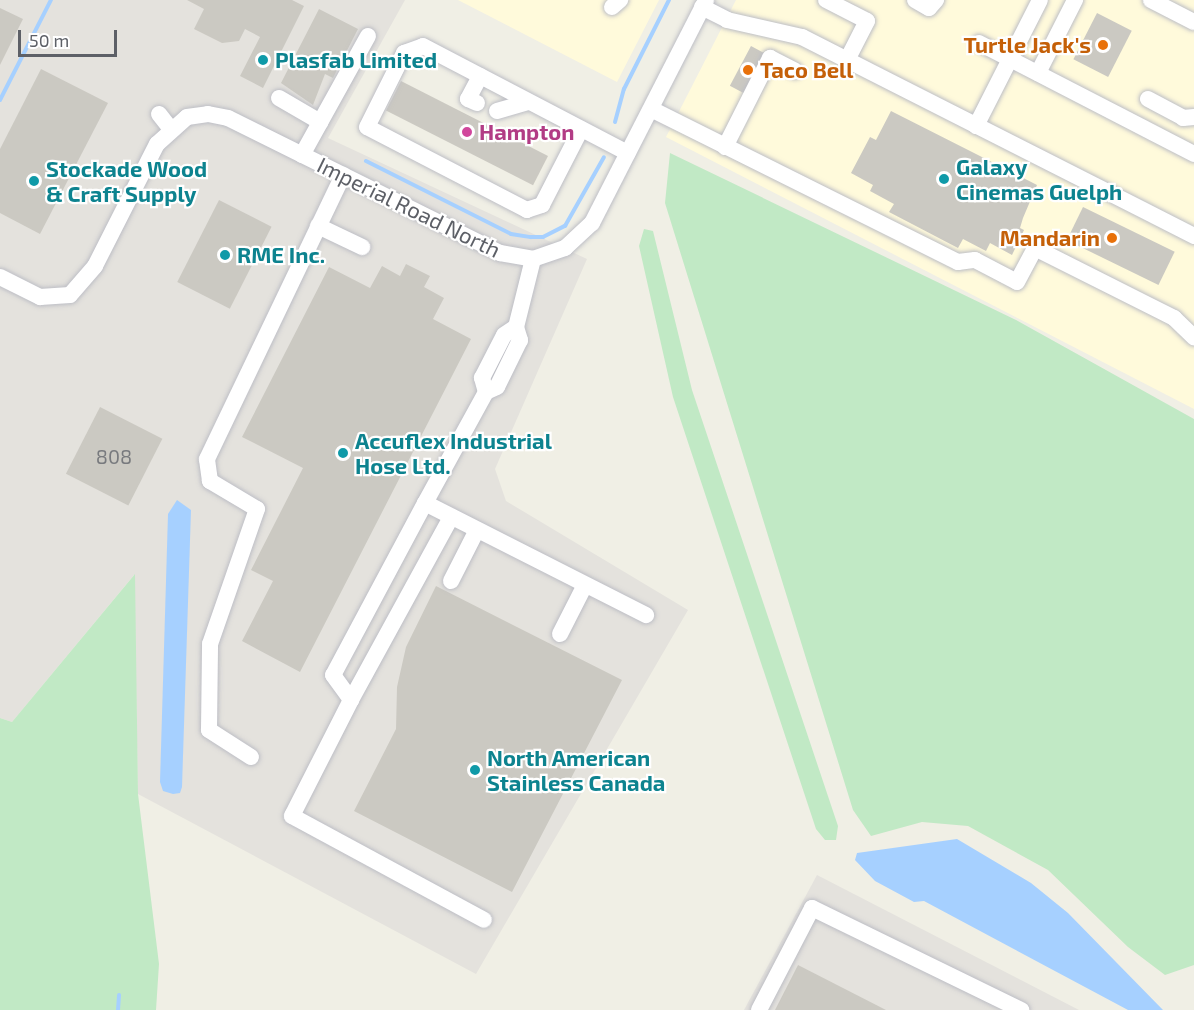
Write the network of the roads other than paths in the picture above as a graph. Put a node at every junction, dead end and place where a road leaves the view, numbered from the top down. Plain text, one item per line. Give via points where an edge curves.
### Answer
1 (826, 0) edge
2 (915, 0) edge
3 (936, 0) edge
4 (1040, 0) edge
5 (1075, 0) edge
6 (1151, 0) edge
7 (704, 3) edge
8 (1194, 22) edge
9 (368, 36) dead end
10 (979, 43) dead end
11 (1010, 59) junction
12 (847, 60) junction
13 (795, 70) dead end
14 (1038, 73) junction
15 (480, 76) junction
16 (279, 99) dead end
17 (1148, 99) dead end
18 (529, 102) junction
19 (477, 103) dead end
20 (651, 109) junction
21 (497, 111) dead end
22 (159, 114) dead end
23 (1194, 117) edge
24 (320, 123) junction
25 (976, 126) junction
26 (171, 129) junction
27 (581, 129) junction
28 (725, 147) junction
29 (628, 153) junction
30 (1194, 154) edge
31 (302, 155) junction
32 (343, 175) junction
33 (318, 226) junction
34 (1194, 236) edge
35 (362, 247) dead end
36 (533, 259) junction
37 (0, 277) edge
38 (1194, 337) edge
39 (425, 503) junction
40 (451, 517) junction
41 (477, 530) junction
42 (451, 581) dead end
43 (585, 585) junction
44 (646, 615) dead end
45 (560, 634) dead end
46 (351, 700) junction
47 (251, 757) dead end
48 (484, 920) dead end
49 (759, 1010) edge
50 (1021, 1010) edge

1 - 12 street via 867,21
2 - 3 street via 929,8
4 - 11 street
5 - 14 street
6 - 8 street
7 - 12 street via 727,20 790,32
7 - 20 street, Imperial Road North
9 - 24 street
10 - 11 street
11 - 14 street
11 - 25 street
12 - 25 street
13 - 28 street via 770,58
14 - 30 street
15 - 18 street
15 - 19 street via 468,99
15 - 27 street via 423,46 412,48 404,53 368,127 527,210 542,206
16 - 24 street
17 - 23 street via 1184,118
18 - 21 street
18 - 27 street
20 - 28 street
20 - 29 street, Imperial Road North
22 - 26 street
24 - 31 street
25 - 34 street
26 - 31 street, Imperial Road North via 188,117 208,114 228,118
26 - 37 street, Imperial Road North via 157,144 95,266 70,295 40,297
27 - 29 street
28 - 38 street via 957,262 975,260 1017,282 1035,248 1174,318
29 - 36 street, Imperial Road North via 592,223 565,248
31 - 32 street, Imperial Road North
32 - 33 street
32 - 36 street, Imperial Road North via 500,253
33 - 35 street
33 - 47 street via 207,459 210,481 257,509 210,644 209,730
36 - 39 street via 516,327 520,340 496,387 486,392
39 - 40 street
39 - 46 street via 333,675
40 - 41 street
40 - 46 street
41 - 42 street
41 - 43 street
43 - 44 street
43 - 45 street
46 - 48 street via 292,816
49 - 50 street via 812,908

